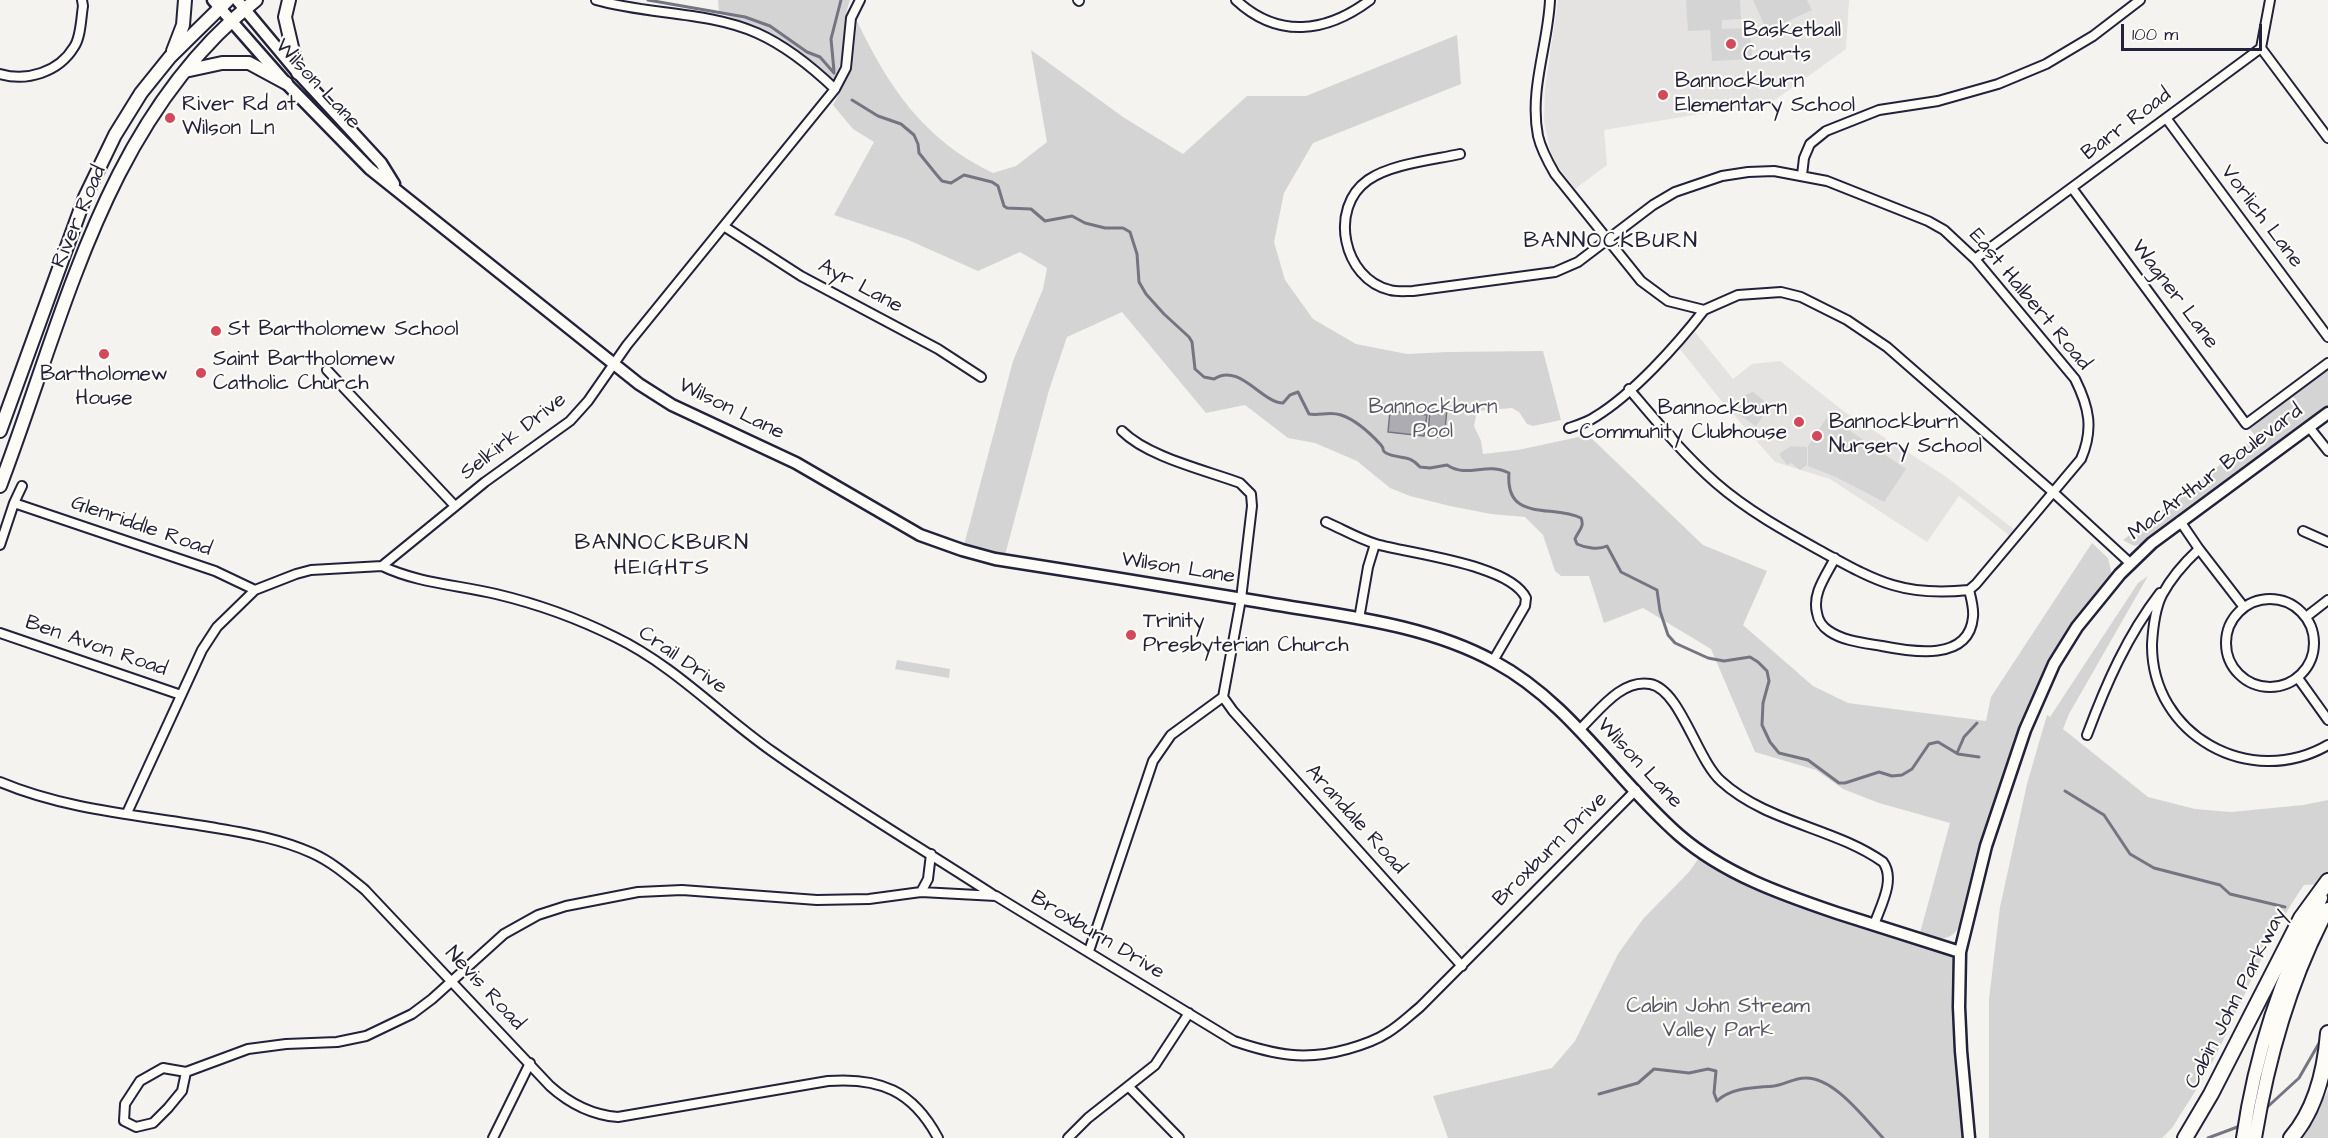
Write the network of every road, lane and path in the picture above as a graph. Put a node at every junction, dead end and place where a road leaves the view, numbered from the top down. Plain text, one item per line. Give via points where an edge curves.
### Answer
1 (82, 0) edge
2 (185, 0) edge
3 (256, 0) edge
4 (289, 0) edge
5 (596, 0) edge
6 (860, 0) edge
7 (1236, 0) edge
8 (1370, 0) edge
9 (1550, 0) edge
10 (2140, 0) edge
11 (2270, 0) edge
12 (220, 2) edge
13 (241, 5) edge
14 (231, 20) junction
15 (2261, 48) junction
16 (170, 57) junction
17 (185, 71) junction
18 (298, 73) junction
19 (0, 74) edge
20 (286, 83) junction
21 (835, 89) junction
22 (2166, 118) junction
23 (2328, 138) edge
24 (1460, 154) dead end
25 (1802, 175) junction
26 (2072, 188) junction
27 (398, 190) junction
28 (725, 227) junction
29 (1607, 240) junction
30 (1975, 259) junction
31 (1704, 310) junction
32 (2328, 337) edge
33 (2328, 363) edge
34 (613, 365) junction
35 (327, 370) dead end
36 (981, 377) dead end
37 (1629, 389) junction
38 (2328, 413) edge
39 (2309, 427) junction
40 (1569, 428) dead end
41 (1122, 431) dead end
42 (0, 432) edge
43 (2328, 451) edge
44 (0, 486) edge
45 (22, 486) dead end
46 (2054, 493) junction
47 (14, 503) junction
48 (455, 506) junction
49 (2181, 520) junction
50 (1326, 522) dead end
51 (2302, 531) dead end
52 (2328, 542) edge
53 (1375, 544) junction
54 (0, 545) edge
55 (2199, 549) junction
56 (1835, 558) junction
57 (2130, 563) junction
58 (382, 566) junction
59 (2177, 570) junction
60 (255, 590) junction
61 (1969, 590) junction
62 (1241, 599) junction
63 (2328, 600) edge
64 (2243, 606) junction
65 (2306, 616) junction
66 (1359, 619) junction
67 (0, 633) edge
68 (1493, 661) junction
69 (2298, 678) junction
70 (181, 695) junction
71 (1222, 696) junction
72 (2328, 720) edge
73 (1580, 729) junction
74 (2087, 735) dead end
75 (2328, 745) edge
76 (0, 782) edge
77 (1635, 790) junction
78 (126, 813) junction
79 (931, 854) junction
80 (2328, 883) edge
81 (921, 892) junction
82 (996, 897) junction
83 (2328, 909) edge
84 (1874, 925) junction
85 (1089, 951) junction
86 (1960, 952) junction
87 (1462, 966) junction
88 (452, 980) junction
89 (1189, 1013) junction
90 (2328, 1033) edge
91 (530, 1063) junction
92 (186, 1072) junction
93 (1129, 1087) junction
94 (1969, 1137) edge
95 (493, 1138) edge
96 (938, 1138) edge
97 (1068, 1138) edge
98 (1179, 1138) edge
99 (2185, 1138) edge
100 (2242, 1138) edge
101 (2255, 1138) edge
102 (2291, 1138) edge

1 - 19 street via 75,46 61,62 39,75
2 - 16 main road via 183,25
3 - 13 main road, River Road
4 - 18 main road via 285,17
5 - 21 street via 635,10 712,20 757,33 812,67
6 - 21 street, Selkirk Drive via 851,18 846,68
7 - 8 street via 1265,21 1293,28 1320,26 1352,14
9 - 29 street via 1535,99 1538,136 1555,174
10 - 25 street via 2093,36 2046,64 1998,84 1938,101 1879,110 1826,131 1810,144
11 - 15 street
12 - 14 main road, Wilson Lane
12 - 16 main road, River Road
13 - 14 main road, River Road
13 - 18 main road, Wilson Lane
14 - 17 main road, River Road
14 - 20 main road, Wilson Lane
15 - 22 street, Barr Road
15 - 23 street
16 - 42 main road, River Road via 115,135 86,197
17 - 20 main road via 222,63 249,63
17 - 44 main road, River Road via 132,146 110,190
18 - 27 main road, Wilson Lane via 381,163
20 - 27 main road, Wilson Lane via 370,169
21 - 28 street, Selkirk Drive
22 - 26 street, Barr Road
22 - 32 street, Vorlich Lane
24 - 29 street, East Halbert Road via 1382,171 1355,193 1346,212 1344,239 1353,261 1370,280 1389,290 1413,291 1555,272 1578,262
25 - 29 street, East Halbert Road via 1748,172 1698,183 1653,205
25 - 30 street, East Halbert Road via 1844,187 1938,226
26 - 30 street, Barr Road
26 - 33 street, Wagner Lane via 2246,424
27 - 34 main road, Wilson Lane
28 - 34 street, Selkirk Drive
28 - 36 street, Ayr Lane via 801,276 938,349
29 - 31 street via 1654,292 1668,301
30 - 46 street, East Halbert Road via 2075,379 2086,400 2090,425 2085,448
31 - 37 street via 1679,342
31 - 46 street via 1738,295 1781,292 1801,297 1847,320 1887,347
34 - 48 street, Selkirk Drive via 570,420
34 - 62 main road, Wilson Lane via 672,405 796,463 930,538 995,559
35 - 48 street
37 - 40 street via 1593,419
37 - 56 street via 1718,484 1762,516
38 - 39 main road, MacArthur Boulevard
39 - 43 street
39 - 49 main road, MacArthur Boulevard
41 - 62 street via 1146,449 1240,483 1251,494
45 - 47 street
46 - 57 street
46 - 61 street, East Halbert Road
47 - 54 street
47 - 60 street, Glenriddle Road via 215,572
48 - 58 street, Selkirk Drive
49 - 55 street
49 - 57 main road, MacArthur Boulevard
50 - 53 street
51 - 52 street
53 - 66 street
53 - 68 street via 1467,564 1516,584 1526,598 1525,606
55 - 59 street
55 - 64 street
56 - 61 street via 1868,577 1901,588
56 - 61 street via 1815,597 1817,614 1827,630 1867,643 1940,651 1958,644 1973,618
57 - 86 main road, MacArthur Boulevard via 2077,627 2034,705 1986,846
58 - 60 street via 311,570
58 - 79 street, Crail Drive via 400,575 538,605 619,639 670,670 772,752
59 - 74 street via 2124,648
59 - 75 street via 2161,597 2152,627 2152,658 2160,688 2175,715 2196,737 2223,753 2253,761 2284,761
60 - 70 street via 217,627
62 - 66 main road, Wilson Lane
62 - 71 street
63 - 65 street
64 - 65 street via 2259,599 2277,598 2294,604
64 - 69 street via 2231,620 2225,636 2226,654 2234,670 2248,682 2265,687 2282,686
65 - 69 street via 2314,638 2311,660
66 - 68 main road, Wilson Lane via 1437,637
67 - 70 street, Ben Avon Road
68 - 73 main road, Wilson Lane via 1533,687
69 - 72 street
70 - 78 street
71 - 85 street via 1171,735 1153,761
71 - 87 street, Arandale Road
73 - 77 main road, Wilson Lane
73 - 84 street via 1623,689 1636,683 1653,684 1676,705 1706,764 1742,799 1883,862 1888,868 1888,884
76 - 78 street, Nevis Road via 64,803
77 - 84 main road, Wilson Lane via 1681,836 1732,872 1782,894
77 - 87 street, Broxburn Drive
78 - 88 street, Nevis Road via 262,835 314,854 365,890
79 - 81 street via 928,879
79 - 82 street, Crail Drive
80 - 99 highway, Cabin John Parkway via 2301,918
80 - 100 main road via 2290,963 2262,1048
81 - 82 street, Broxburn Drive
81 - 88 street, Broxburn Drive via 817,900 682,890 638,892 538,915 504,933
82 - 85 street, Broxburn Drive
83 - 101 main road via 2296,979 2276,1041
84 - 86 main road, Wilson Lane
85 - 89 street, Broxburn Drive
86 - 94 main road, MacArthur Boulevard via 1960,1025
87 - 89 street, Broxburn Drive via 1386,1034 1367,1044 1330,1054 1298,1057 1267,1052 1234,1041
88 - 91 street, Nevis Road
88 - 92 street, Broxburn Drive via 412,1014 366,1036 248,1049
89 - 93 street via 1155,1065
90 - 102 highway via 2324,1065 2310,1109
91 - 95 street
91 - 96 street, Nevis Road via 550,1086 578,1107 618,1118 828,1081 870,1082 894,1090 920,1109
92 - 92 street via 163,1068 140,1081 125,1104 124,1120 136,1127 153,1123 182,1091
93 - 97 street
93 - 98 street

